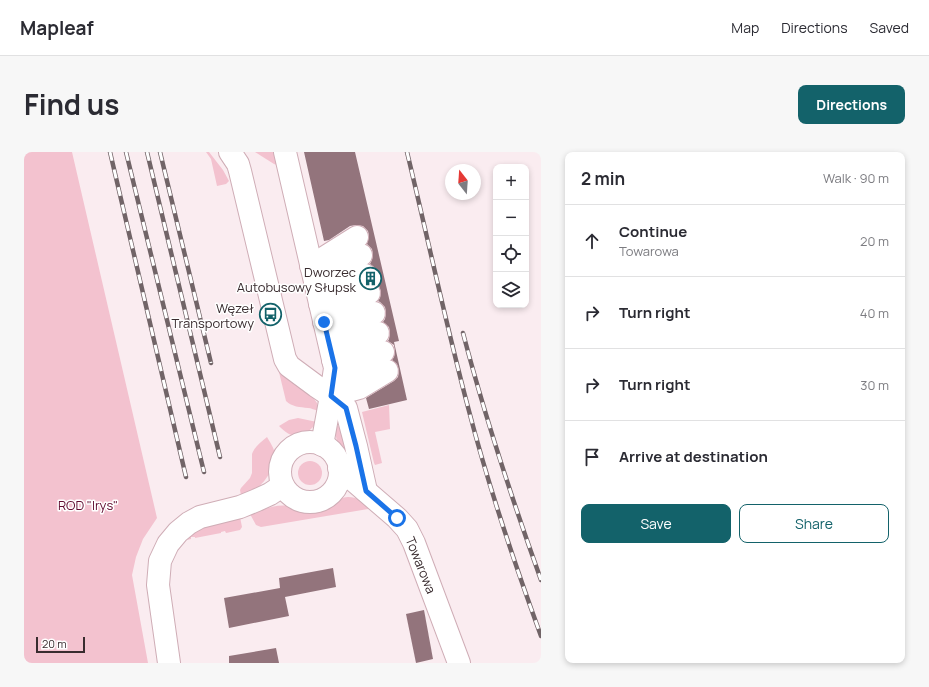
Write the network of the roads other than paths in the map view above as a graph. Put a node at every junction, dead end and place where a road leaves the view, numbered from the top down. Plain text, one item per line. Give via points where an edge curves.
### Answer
1 (230, 152) edge
2 (285, 152) edge
3 (372, 304) junction
4 (322, 313) junction
5 (332, 390) junction
6 (322, 445) junction
7 (339, 468) junction
8 (282, 486) junction
9 (366, 491) junction
10 (170, 663) edge
11 (459, 663) edge

1 - 5 street via 240,171 285,359 289,366 316,386
2 - 4 street
3 - 4 street
3 - 4 street
3 - 4 street via 363,341
3 - 5 street via 360,388
4 - 5 street via 335,368
5 - 6 street
5 - 9 street via 346,408
6 - 7 street via 334,454
6 - 8 street via 305,444 288,452 279,470
7 - 8 street via 336,488 323,499 313,502 302,501 290,496
7 - 9 street, Towarowa
8 - 10 street via 240,507 200,517 178,532 168,544 160,561 158,585
9 - 11 street, Towarowa via 407,529

